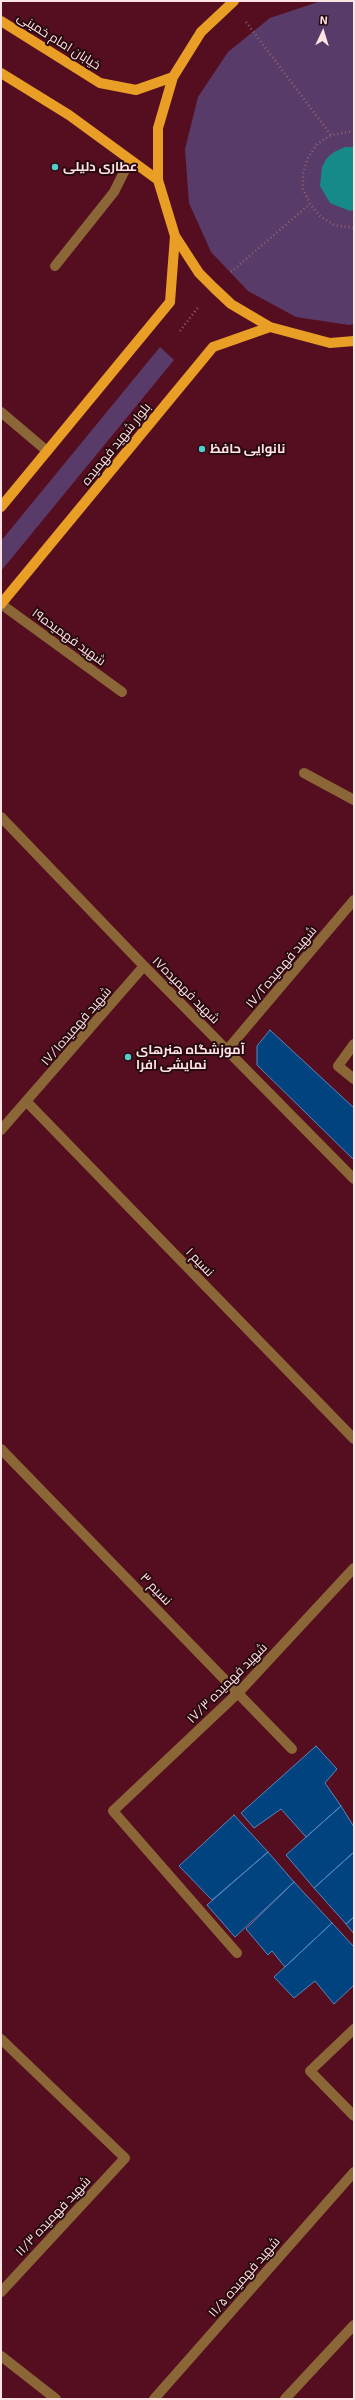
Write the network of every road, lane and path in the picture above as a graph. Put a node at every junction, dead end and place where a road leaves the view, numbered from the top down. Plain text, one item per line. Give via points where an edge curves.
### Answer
1 (233, 2) edge
2 (1, 21) edge
3 (1, 73) edge
4 (173, 77) junction
5 (354, 131) edge
6 (331, 135) junction
7 (130, 160) junction
8 (158, 180) junction
9 (310, 204) junction
10 (354, 228) edge
11 (176, 236) junction
12 (55, 266) dead end
13 (214, 288) junction
14 (270, 327) junction
15 (180, 331) dead end
16 (354, 341) edge
17 (1, 412) edge
18 (47, 451) junction
19 (1, 507) edge
20 (1, 604) edge
21 (122, 692) dead end
22 (304, 773) dead end
23 (354, 800) edge
24 (1, 817) edge
25 (354, 900) edge
26 (144, 966) junction
27 (354, 1044) edge
28 (227, 1050) junction
29 (354, 1079) edge
30 (27, 1102) junction
31 (1, 1130) edge
32 (354, 1179) edge
33 (354, 1439) edge
34 (1, 1449) edge
35 (354, 1568) edge
36 (239, 1692) junction
37 (292, 1748) dead end
38 (237, 1953) dead end
39 (354, 2029) edge
40 (1, 2039) edge
41 (354, 2116) edge
42 (354, 2172) edge
43 (1, 2292) edge
44 (354, 2325) edge
45 (1, 2356) edge
46 (56, 2399) edge
47 (154, 2399) edge
48 (285, 2399) edge

1 - 4 main road via 200,32
1 - 6 path
2 - 4 main road, خیابان امام خمینی via 100,83 136,90
3 - 7 main road via 69,115
4 - 8 main road via 158,128
5 - 6 path
6 - 9 path via 317,144 308,158 303,173 303,189
7 - 8 main road
7 - 12 street via 114,192
8 - 11 main road
9 - 10 path via 320,216 334,225
9 - 13 path
11 - 13 main road via 199,273
11 - 18 main road via 170,302
13 - 14 main road via 231,304
13 - 15 path
14 - 16 main road via 330,343
14 - 20 main road, بلوار شهید فهمیده via 213,347
17 - 18 street
18 - 19 main road
20 - 21 street, شهید فهمیده۱۹
22 - 23 street
24 - 26 street, شهید فهمیده۱۷
25 - 28 street, شهید فهمیده۱۷/۲
26 - 28 street, شهید فهمیده۱۷
26 - 30 street, شهید فهمیده۱۷/۱
27 - 29 street via 338,1066
28 - 32 street, شهید فهمیده۱۷
30 - 31 street, شهید فهمیده۱۷/۱
30 - 33 street, نسیم ۱
34 - 36 street, نسیم ۳
35 - 36 street, شهید فهمیده ۱۷/۳
36 - 37 street, نسیم ۳
36 - 38 street, شهید فهمیده ۱۷/۳ via 113,1811
39 - 41 street via 310,2071
40 - 43 street, شهید فهمیده ۱۱/۳ via 125,2158
42 - 47 street, شهید فهمیده ۱۱/۵
44 - 48 street
45 - 46 street

